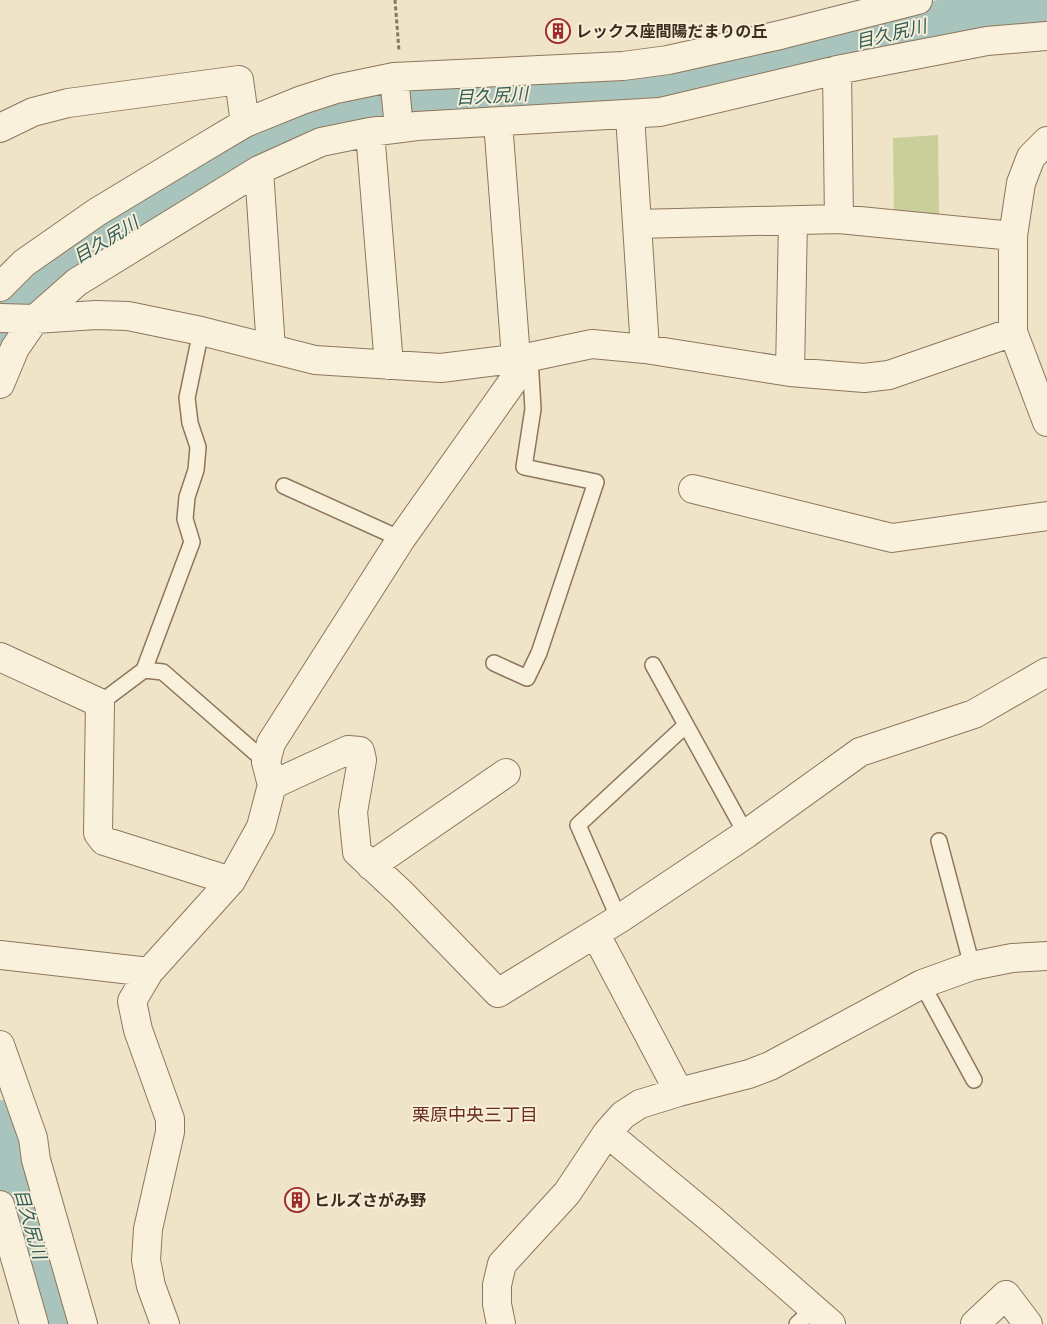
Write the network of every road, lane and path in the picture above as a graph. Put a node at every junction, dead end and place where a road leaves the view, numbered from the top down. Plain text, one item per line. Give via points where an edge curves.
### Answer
1 (395, 0) edge
2 (918, 0) edge
3 (1047, 36) edge
4 (837, 70) junction
5 (396, 81) junction
6 (630, 115) junction
7 (398, 122) junction
8 (498, 122) junction
9 (245, 123) junction
10 (0, 128) edge
11 (370, 132) junction
12 (1047, 141) edge
13 (259, 170) junction
14 (839, 219) junction
15 (792, 221) junction
16 (637, 224) junction
17 (1014, 236) junction
18 (0, 287) edge
19 (0, 318) edge
20 (31, 319) junction
21 (201, 331) junction
22 (1013, 332) junction
23 (271, 349) junction
24 (645, 349) junction
25 (523, 358) junction
26 (389, 365) junction
27 (790, 372) junction
28 (0, 384) edge
29 (1047, 422) edge
30 (284, 486) dead end
31 (692, 488) dead end
32 (1047, 516) edge
33 (401, 539) junction
34 (0, 657) edge
35 (494, 663) dead end
36 (653, 665) dead end
37 (144, 670) junction
38 (1047, 672) edge
39 (100, 703) junction
40 (686, 725) junction
41 (269, 773) junction
42 (506, 773) dead end
43 (746, 834) junction
44 (940, 841) dead end
45 (371, 866) junction
46 (231, 881) junction
47 (619, 919) junction
48 (596, 934) junction
49 (0, 955) edge
50 (1047, 956) edge
51 (972, 966) junction
52 (148, 972) junction
53 (922, 984) junction
54 (0, 1045) edge
55 (974, 1080) dead end
56 (679, 1092) junction
57 (607, 1133) junction
58 (0, 1205) edge
59 (813, 1319) edge
60 (34, 1324) edge
61 (83, 1324) edge
62 (165, 1324) edge
63 (501, 1324) edge
64 (975, 1324) edge
65 (1028, 1324) edge

1 - 5 path
2 - 5 street via 668,60 623,66
3 - 4 street via 987,41
4 - 6 street via 660,112
4 - 14 street
5 - 7 street
5 - 9 street via 336,89
6 - 8 street
6 - 16 street
7 - 8 street
7 - 11 street
8 - 25 street
9 - 10 street via 239,80 68,103 33,112
9 - 18 street via 97,212 24,263
11 - 13 street via 321,142
11 - 26 street
12 - 17 street via 1031,157 1021,183
13 - 20 street via 77,282
13 - 23 street
14 - 15 street
14 - 17 street
15 - 16 street
15 - 27 street
16 - 24 street
17 - 22 street
19 - 20 street
20 - 21 street via 128,316
20 - 28 street
21 - 23 street
21 - 37 lane via 187,398 190,423 198,447 185,519 192,542
22 - 27 street via 889,375 864,378
22 - 29 street
23 - 26 street via 315,360
24 - 25 street via 592,344
24 - 27 street
25 - 26 street via 441,368
25 - 33 street
25 - 35 lane via 533,409 524,467 596,482 540,653 526,678
30 - 33 lane
31 - 32 street via 892,538
33 - 41 street via 270,743
34 - 39 street
36 - 40 lane
37 - 39 lane
37 - 41 lane via 163,672
38 - 43 street via 974,714 860,752
39 - 46 street via 98,833 104,841
40 - 43 lane
40 - 47 lane via 578,825
41 - 45 street via 348,750 360,751 362,760 353,812 357,852
41 - 46 street via 261,827
42 - 45 street
43 - 47 street
44 - 51 lane
45 - 48 street via 498,993
46 - 52 street
47 - 48 street
48 - 56 street
49 - 52 street
50 - 51 street via 1012,958
51 - 53 street
52 - 62 street via 132,1001 138,1030 170,1119 170,1132 148,1229 146,1260 151,1286
53 - 55 lane
53 - 56 street via 770,1066
54 - 61 street via 33,1138 36,1160
56 - 57 street via 640,1104 623,1115
57 - 59 street via 712,1220
57 - 63 street via 567,1193 502,1264 497,1285
58 - 60 street
64 - 65 street via 1006,1295

